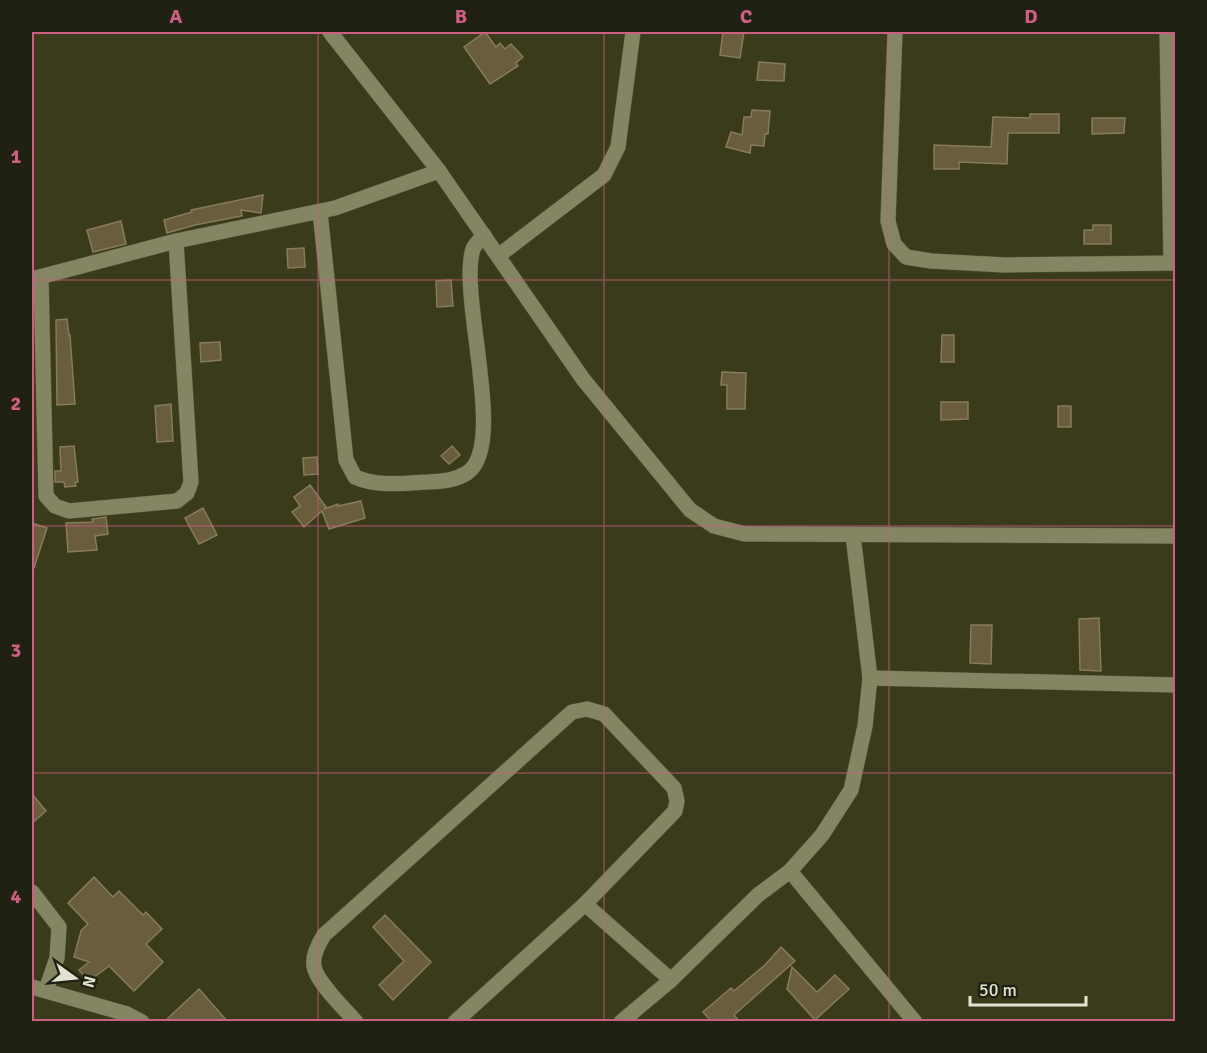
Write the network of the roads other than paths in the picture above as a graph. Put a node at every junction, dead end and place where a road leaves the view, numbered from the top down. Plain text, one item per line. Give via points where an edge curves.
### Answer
1 (330, 32) edge
2 (633, 32) edge
3 (895, 32) edge
4 (1167, 32) edge
5 (439, 171) junction
6 (320, 212) junction
7 (484, 235) junction
8 (176, 242) junction
9 (498, 256) junction
10 (1174, 263) edge
11 (36, 278) edge
12 (853, 536) junction
13 (1176, 536) edge
14 (870, 678) junction
15 (1176, 686) edge
16 (790, 871) junction
17 (32, 892) edge
18 (585, 904) junction
19 (671, 980) junction
20 (39, 989) edge
21 (142, 1022) edge
22 (356, 1022) edge
23 (455, 1022) edge
24 (621, 1022) edge
25 (915, 1022) edge

1 - 5 street
2 - 9 street via 618,147 603,175
3 - 10 street via 888,221 894,244 906,257 1005,265
4 - 10 street
5 - 6 street
5 - 7 street
6 - 7 street via 346,460 355,477 377,484 450,481 469,472 481,453 484,425 471,280 473,248
6 - 8 street
7 - 9 street
8 - 11 street
8 - 11 street via 191,482 187,493 177,501 69,512 55,506 46,496
9 - 12 street via 583,379 690,510 714,526 745,534
12 - 13 street
12 - 14 street
14 - 15 street
14 - 16 street via 865,726 851,790 822,836
16 - 19 street via 758,895
16 - 25 street
17 - 20 street via 59,927 57,958
18 - 19 street
18 - 22 street via 675,811 677,801 674,788 604,714 587,709 572,712 324,935 316,948 314,966 325,986
18 - 23 street
19 - 24 street
20 - 21 street via 127,1014

